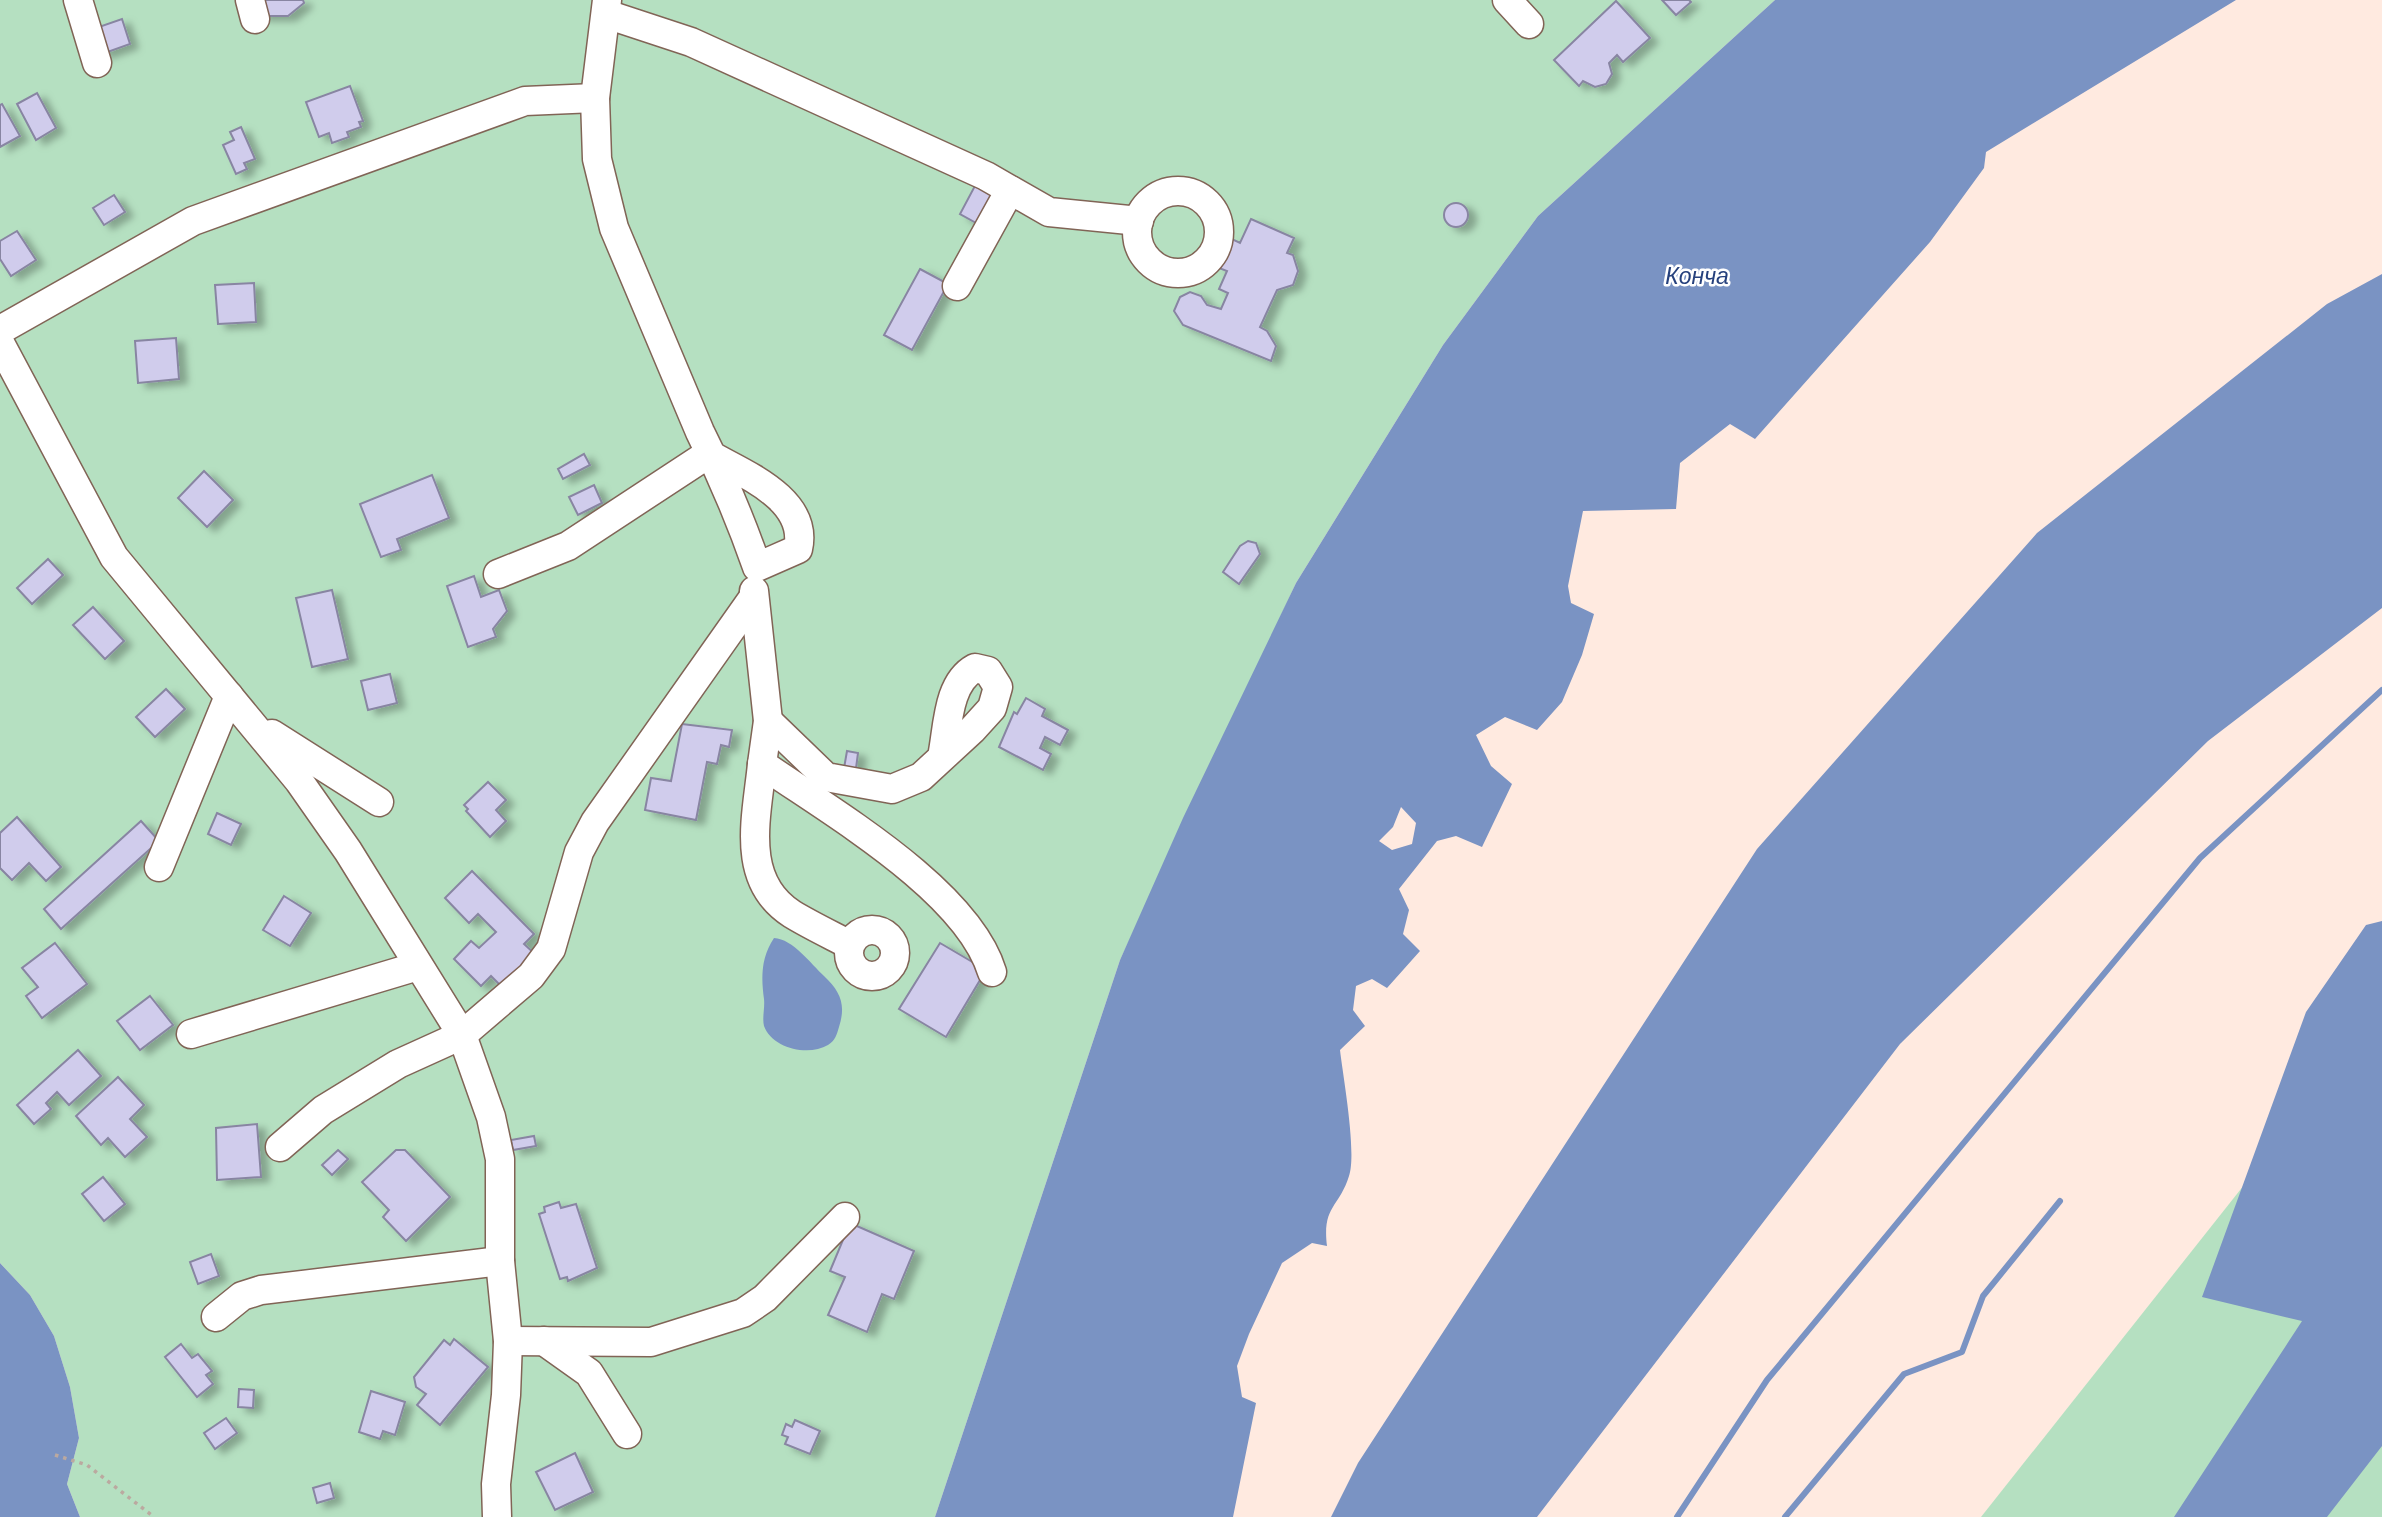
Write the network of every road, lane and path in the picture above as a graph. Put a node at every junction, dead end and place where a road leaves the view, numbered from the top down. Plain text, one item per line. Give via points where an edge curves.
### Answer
1 (78, 0) edge
2 (1507, 0) edge
3 (606, 7) edge
4 (1529, 24) dead end
5 (97, 62) dead end
6 (595, 98) junction
7 (1010, 190) junction
8 (1139, 221) dead end
9 (957, 286) dead end
10 (0, 330) edge
11 (0, 343) edge
12 (712, 456) junction
13 (757, 567) junction
14 (498, 574) dead end
15 (753, 598) junction
16 (229, 696) junction
17 (768, 721) junction
18 (252, 722) junction
19 (942, 757) dead end
20 (762, 764) junction
21 (379, 802) dead end
22 (159, 867) dead end
23 (850, 945) dead end
24 (418, 966) junction
25 (992, 972) dead end
26 (191, 1034) dead end
27 (462, 1035) junction
28 (280, 1147) dead end
29 (845, 1217) dead end
30 (500, 1261) junction
31 (216, 1317) dead end
32 (509, 1340) junction
33 (544, 1341) junction
34 (627, 1434) dead end
35 (55, 1455) dead end
36 (154, 1517) edge
37 (497, 1517) edge

1 - 5 street
2 - 4 street
3 - 6 street
3 - 7 street
6 - 10 street via 524,101 193,221
6 - 12 street via 597,159 614,228
7 - 8 street via 1049,212
7 - 9 street
11 - 16 street via 114,557
12 - 13 street
12 - 13 street via 789,506 801,538 798,549
12 - 14 street via 568,546
13 - 15 street
15 - 17 street
15 - 27 street via 595,822 579,852 551,949 531,976
16 - 18 street
16 - 22 street
17 - 19 street via 826,777 860,786 892,789 921,777
17 - 20 street
18 - 21 street
18 - 24 street via 348,851
20 - 23 street via 753,850 765,889 790,913
20 - 25 street via 908,865 947,903 988,956
24 - 26 street
24 - 27 street
27 - 28 street via 398,1064 323,1110
27 - 30 street via 491,1117 500,1159
29 - 33 street via 765,1298 743,1313 651,1342
30 - 31 street via 261,1290 242,1296
30 - 32 street
32 - 33 street
32 - 37 street
33 - 34 street via 589,1373
35 - 36 path via 87,1465

